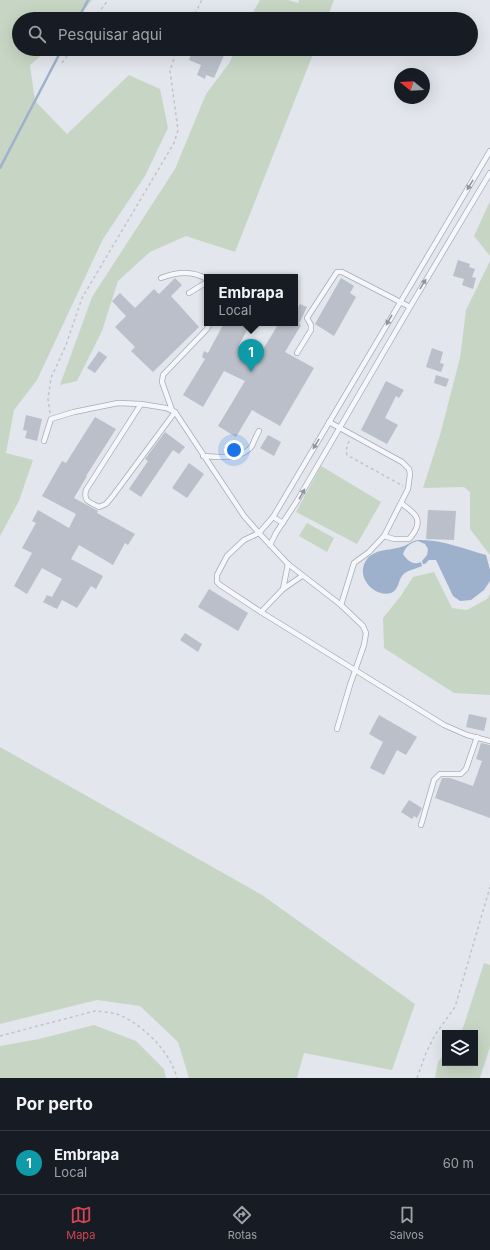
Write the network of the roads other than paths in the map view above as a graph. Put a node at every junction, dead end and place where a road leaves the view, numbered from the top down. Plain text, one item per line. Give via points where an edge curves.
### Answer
1 (490, 151) edge
2 (490, 173) edge
3 (161, 278) dead end
4 (204, 278) edge
5 (204, 284) edge
6 (189, 293) dead end
7 (400, 302) junction
8 (410, 307) junction
9 (208, 326) edge
10 (297, 353) dead end
11 (363, 365) junction
12 (372, 370) junction
13 (141, 404) junction
14 (173, 411) junction
15 (329, 422) junction
16 (339, 427) junction
17 (259, 431) dead end
18 (44, 441) dead end
19 (204, 456) junction
20 (401, 503) junction
21 (273, 517) junction
22 (283, 523) junction
23 (258, 533) junction
24 (384, 536) junction
25 (270, 545) junction
26 (288, 564) junction
27 (302, 576) junction
28 (283, 589) junction
29 (341, 605) junction
30 (261, 612) junction
31 (356, 670) junction
32 (337, 729) dead end
33 (477, 737) junction
34 (490, 741) edge
35 (422, 825) dead end

1 -> 7 lane
8 -> 2 lane
3 - 4 lane via 174,273
5 - 6 lane
7 - 8 lane
7 - 10 lane via 342,272 337,272 307,318 311,330
7 -> 11 lane
8 - 12 lane
9 - 14 lane via 164,375 162,382
11 - 12 lane
11 - 15 lane
12 - 16 lane
13 - 14 lane
13 - 14 lane via 86,490 86,500 99,507 112,497
13 - 18 lane via 107,404 51,418
14 - 19 lane
15 - 16 lane
15 -> 21 lane
16 - 20 lane via 406,465 410,474 408,489
22 -> 16 lane
17 - 19 lane via 246,452 224,457
19 - 23 lane
20 - 24 lane
20 - 24 lane via 414,513 418,526 409,539
21 - 22 lane
21 - 23 lane
22 - 25 lane
23 - 25 lane
23 - 30 lane via 244,540 227,556 216,578 220,585
24 - 29 lane via 354,563
25 - 26 lane
26 - 27 lane
26 - 28 lane
27 - 28 lane
27 - 29 lane
28 - 30 lane
29 - 31 lane via 360,622 366,633
30 - 31 lane
31 - 32 lane
31 - 33 lane via 444,725
33 - 34 lane
33 - 35 lane via 464,772 440,774 434,780

